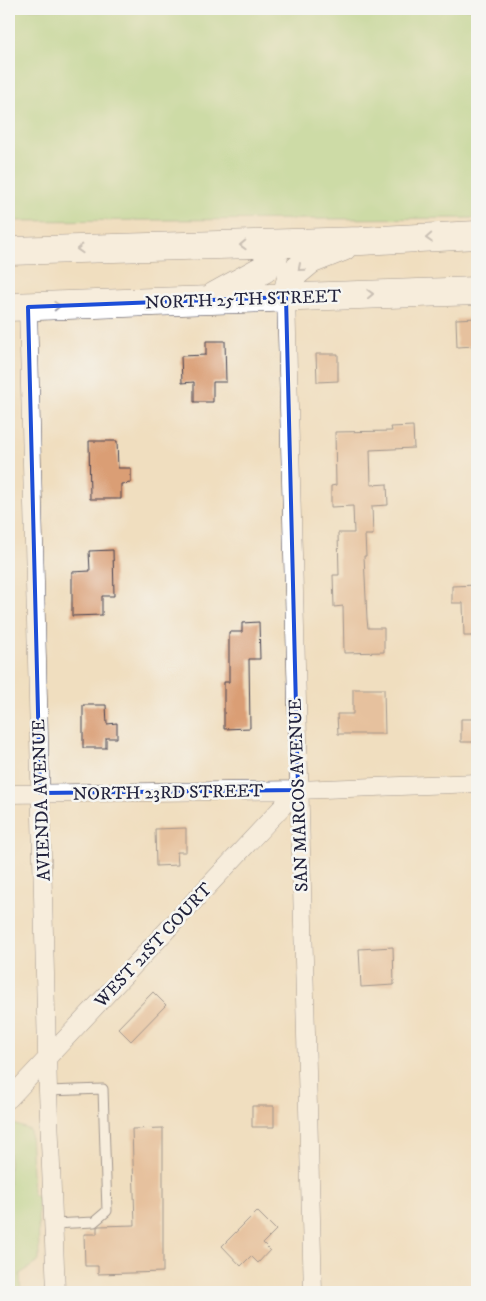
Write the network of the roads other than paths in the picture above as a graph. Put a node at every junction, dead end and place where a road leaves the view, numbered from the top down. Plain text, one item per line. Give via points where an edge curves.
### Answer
1 (477, 236) edge
2 (361, 241) junction
3 (276, 244) junction
4 (9, 251) edge
5 (477, 291) edge
6 (286, 297) junction
7 (206, 300) junction
8 (19, 307) edge
9 (477, 783) edge
10 (298, 790) junction
11 (40, 793) junction
12 (9, 794) edge
13 (48, 1057) junction
14 (48, 1091) junction
15 (9, 1099) edge
16 (53, 1224) junction
17 (56, 1292) edge
18 (313, 1292) edge

1 -> 2 main road
2 - 3 main road
2 -> 6 main road via 310,260 292,275
3 -> 4 main road
3 - 7 main road via 274,256 264,269
6 -> 5 main road, NORTH 25TH STREET
6 - 7 main road, NORTH 25TH STREET
6 - 10 street, SAN MARCOS AVENUE
8 -> 7 main road, NORTH 25TH STREET
8 - 11 street, AVIENDA AVENUE
9 - 10 street, NORTH 23RD STREET
10 - 11 street, NORTH 23RD STREET
10 - 13 street, WEST 21ST COURT
10 - 18 street, SAN MARCOS AVENUE
11 - 12 street, NORTH 23RD STREET
11 - 13 street, AVIENDA AVENUE
13 - 14 street, AVIENDA AVENUE
13 - 15 street, WEST 21ST COURT
14 - 16 street, AVIENDA AVENUE
14 - 16 lane via 103,1089 107,1211 94,1222
16 - 17 street, AVIENDA AVENUE

